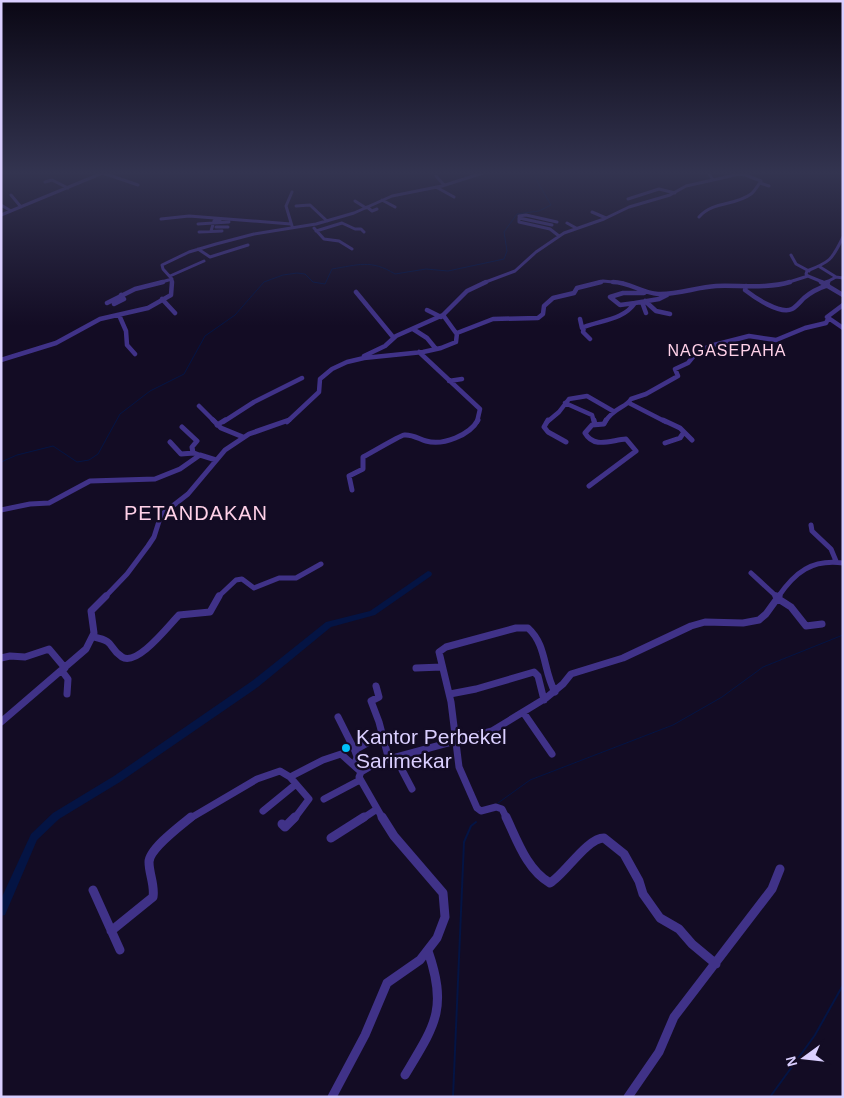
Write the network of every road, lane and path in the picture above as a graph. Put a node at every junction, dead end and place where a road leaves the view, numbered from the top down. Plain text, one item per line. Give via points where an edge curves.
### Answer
1 (214, 223) edge
2 (266, 223) edge
3 (318, 223) edge
4 (342, 223) edge
5 (344, 223) edge
6 (524, 223) edge
7 (544, 223) edge
8 (567, 223) dead end
9 (590, 223) edge
10 (198, 224) dead end
11 (228, 225) dead end
12 (311, 225) junction
13 (552, 225) dead end
14 (292, 226) junction
15 (212, 227) junction
16 (194, 228) dead end
17 (576, 228) junction
18 (316, 230) junction
19 (222, 231) dead end
20 (199, 232) dead end
21 (364, 232) dead end
22 (559, 236) junction
23 (843, 237) edge
24 (248, 245) dead end
25 (198, 249) junction
26 (352, 249) dead end
27 (791, 255) dead end
28 (204, 261) dead end
29 (820, 267) junction
30 (808, 273) junction
31 (836, 277) junction
32 (171, 278) junction
33 (843, 278) edge
34 (827, 284) junction
35 (746, 286) junction
36 (681, 291) junction
37 (356, 292) dead end
38 (650, 294) junction
39 (843, 295) edge
40 (121, 296) junction
41 (162, 299) junction
42 (644, 301) junction
43 (107, 303) dead end
44 (635, 303) junction
45 (114, 304) dead end
46 (843, 305) edge
47 (427, 310) dead end
48 (175, 313) dead end
49 (646, 313) dead end
50 (670, 314) dead end
51 (119, 315) junction
52 (442, 316) junction
53 (580, 319) dead end
54 (828, 319) junction
55 (582, 328) junction
56 (843, 328) edge
57 (413, 329) junction
58 (456, 333) junction
59 (393, 337) junction
60 (590, 339) dead end
61 (384, 346) junction
62 (436, 350) junction
63 (420, 352) junction
64 (135, 354) dead end
65 (392, 355) junction
66 (358, 359) junction
67 (1, 360) edge
68 (302, 378) dead end
69 (462, 379) dead end
70 (449, 381) junction
71 (565, 403) junction
72 (629, 403) junction
73 (199, 406) dead end
74 (613, 410) junction
75 (595, 424) junction
76 (217, 425) junction
77 (182, 426) dead end
78 (684, 432) junction
79 (243, 437) junction
80 (692, 440) dead end
81 (170, 442) dead end
82 (566, 442) dead end
83 (665, 443) dead end
84 (196, 454) junction
85 (216, 460) junction
86 (589, 486) dead end
87 (352, 490) dead end
88 (1, 510) edge
89 (811, 525) dead end
90 (839, 562) edge
91 (321, 564) dead end
92 (751, 572) dead end
93 (777, 597) junction
94 (822, 624) dead end
95 (94, 637) junction
96 (1, 658) edge
97 (442, 667) junction
98 (416, 668) dead end
99 (64, 669) junction
100 (376, 686) dead end
101 (555, 692) junction
102 (67, 694) dead end
103 (450, 694) junction
104 (544, 700) junction
105 (523, 712) junction
106 (338, 718) dead end
107 (1, 722) edge
108 (382, 735) junction
109 (455, 742) junction
110 (354, 750) junction
111 (552, 754) dead end
112 (398, 758) junction
113 (389, 760) junction
114 (355, 764) junction
115 (360, 776) junction
116 (290, 777) junction
117 (296, 784) junction
118 (412, 789) dead end
119 (324, 799) dead end
120 (377, 810) junction
121 (263, 811) dead end
122 (282, 824) dead end
123 (331, 838) dead end
124 (780, 869) dead end
125 (93, 890) dead end
126 (111, 931) junction
127 (120, 950) dead end
128 (428, 951) junction
129 (716, 964) junction
130 (405, 1075) dead end
131 (334, 1095) edge
132 (628, 1097) edge

1 - 15 street
2 - 14 street
3 - 12 street
4 - 18 street
5 - 21 street
6 - 22 street via 550,229
7 - 13 street
8 - 17 street
9 - 17 street
10 - 15 street
11 - 15 street
12 - 14 street
12 - 18 street
14 - 25 street
15 - 16 street
15 - 19 street
15 - 20 street
17 - 22 street
18 - 26 street via 324,239 339,241
22 - 52 street via 515,271 486,281 453,300
23 - 29 street via 835,254
24 - 25 street via 210,257
25 - 32 street via 163,264
27 - 30 street via 796,264
28 - 32 street via 197,263 189,272
29 - 30 street
29 - 31 street
30 - 34 street
30 - 35 street via 785,283
31 - 33 street
31 - 34 street
32 - 40 street
32 - 41 street via 171,294
34 - 35 street via 787,311 753,296 744,288
34 - 39 street
35 - 36 street
36 - 38 street
36 - 42 street
37 - 59 street
38 - 44 street via 623,293 610,297 620,305
38 - 58 street via 621,282 594,282 576,288 571,294 553,298 538,318 493,319
40 - 43 street
40 - 45 street via 124,299
41 - 48 street
41 - 51 street via 147,308
42 - 44 street
42 - 49 street
42 - 50 street via 656,311
44 - 55 street via 623,315
46 - 54 street via 828,315
47 - 52 street
51 - 64 street via 126,331 127,345
51 - 67 street via 97,321 48,346
52 - 57 street
52 - 58 street
53 - 55 street
54 - 56 street
54 - 72 street via 826,324 805,328 778,340 749,336 706,347 688,363 675,369 678,376 631,399
55 - 60 street
57 - 59 street
57 - 62 street via 427,338
58 - 62 street via 456,342
59 - 61 street
61 - 65 street
61 - 66 street
62 - 63 street
63 - 65 street
63 - 70 street
65 - 66 street
66 - 79 street via 326,372 320,379 319,392 294,418
68 - 76 street
69 - 70 street
70 - 87 street via 480,409 474,427 460,435 432,442 406,434 400,436 363,458 363,469 349,476
71 - 74 street via 573,397 588,396
71 - 75 street via 592,415
71 - 82 street via 544,427
72 - 74 street
72 - 78 street
73 - 76 street
74 - 75 street via 605,424
75 - 86 street via 585,433 590,439 604,443 626,439 636,450
76 - 79 street
77 - 84 street via 197,441 192,448
78 - 80 street
78 - 83 street via 680,438
79 - 85 street
81 - 84 street via 181,454
84 - 85 street
84 - 88 street via 180,469 155,479 90,481 49,503
85 - 95 street via 188,494 161,515 152,540 133,567 93,607 90,615
89 - 90 street via 812,531
90 - 93 street via 819,562 809,566
91 - 95 street via 296,578 279,578 254,588 236,580 217,598 210,612 179,615 134,658 122,657 108,640
92 - 93 street
93 - 94 street via 807,626
93 - 101 street via 759,620 695,624 623,658 573,673
95 - 99 street via 86,650
96 - 99 street via 25,657 49,648
97 - 98 street
97 - 101 street via 438,656 442,649 525,627 537,637
97 - 103 street
99 - 102 street via 68,679
99 - 107 street
100 - 108 street via 379,696 371,701
101 - 104 street
103 - 104 street via 534,672
103 - 109 street
104 - 105 street
105 - 109 street via 492,731
105 - 111 street
106 - 110 street
108 - 110 street
108 - 113 street
109 - 112 street
109 - 129 street via 461,774 477,808 481,811 496,807 502,809 517,842 546,882 554,881 582,851 604,838 624,854 643,894 660,918 678,929
110 - 114 street
112 - 113 street
112 - 118 street
113 - 115 street via 370,765
114 - 115 street
114 - 116 street via 339,754
115 - 119 street
115 - 120 street
116 - 117 street
116 - 126 street via 280,771 263,776 178,827 148,858 156,891 153,897
117 - 121 street
117 - 122 street via 309,801 289,825 285,827
120 - 123 street
120 - 128 street via 394,836 444,896 444,921
124 - 129 street via 772,888
125 - 126 street
126 - 127 street
128 - 130 street via 438,1007
128 - 131 street via 387,983
129 - 132 street via 674,1017 659,1052

